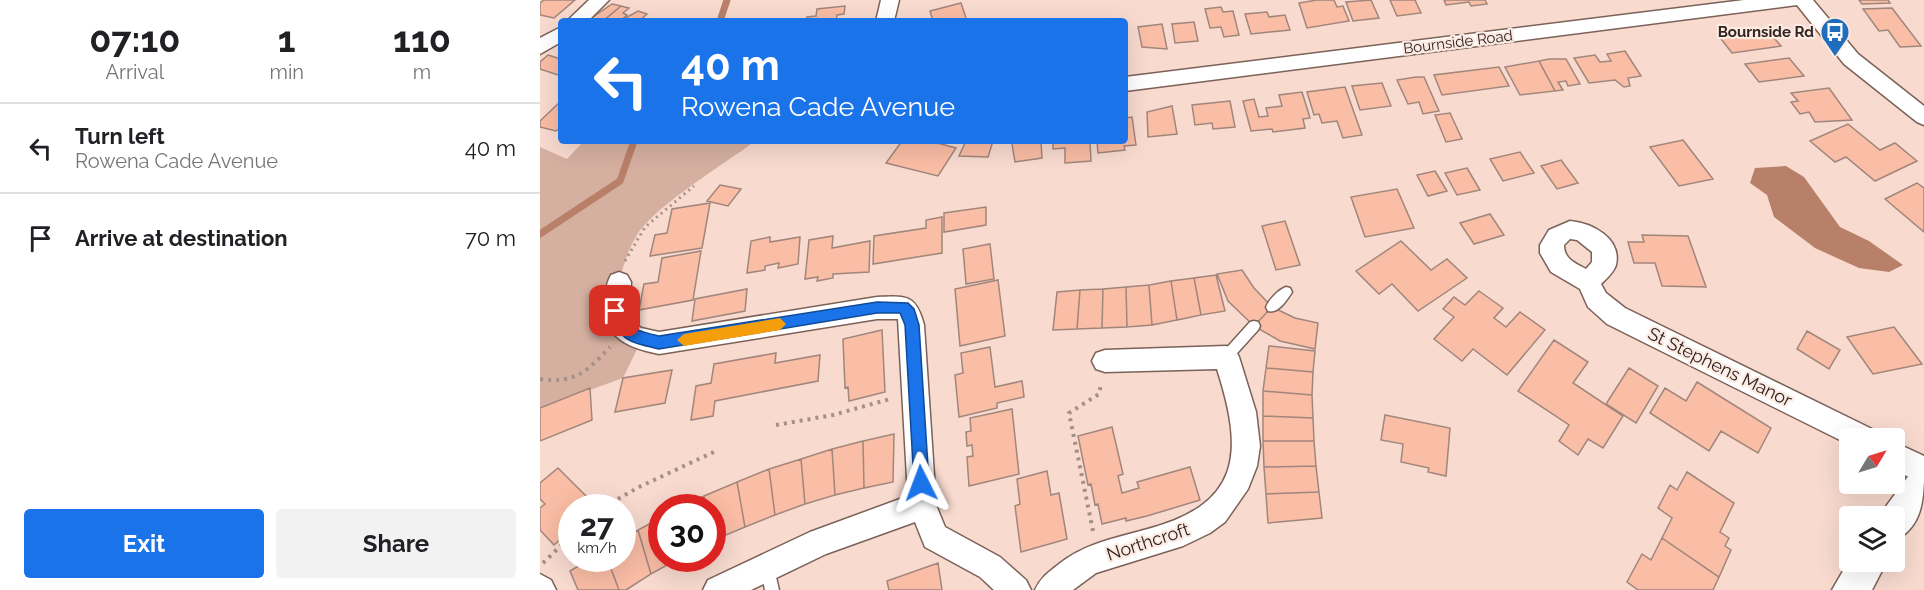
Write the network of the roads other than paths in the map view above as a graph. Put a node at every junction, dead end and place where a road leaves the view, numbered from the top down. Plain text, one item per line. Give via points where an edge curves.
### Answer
1 (600, 0) edge
2 (890, 0) edge
3 (1792, 0) edge
4 (1803, 0) edge
5 (579, 18) edge
6 (886, 18) edge
7 (1128, 84) edge
8 (1924, 117) edge
9 (619, 282) road end
10 (1588, 282) dead end
11 (1286, 292) dead end
12 (1272, 307) dead end
13 (1254, 327) dead end
14 (1226, 357) junction
15 (1105, 361) road end
16 (1843, 428) edge
17 (1905, 461) edge
18 (1924, 471) edge
19 (1924, 483) edge
20 (922, 505) junction
21 (1905, 508) edge
22 (1862, 572) edge
23 (769, 577) edge
24 (718, 590) edge
25 (1016, 590) edge
26 (1050, 590) edge
27 (1851, 590) edge

1 - 5 street
2 - 6 street
3 - 7 street, Bournside Road
4 - 8 street via 1851,59
9 - 20 street via 615,311 626,331 642,340 674,342 877,308 903,308 912,325
10 - 16 street, St Stephens Manor via 1597,300 1616,316
11 - 12 lane
13 - 14 lane
14 - 15 street
14 - 26 street, Northcroft via 1246,436 1243,468 1221,507 1196,527 1088,561
17 - 18 street
19 - 21 street
20 - 23 street via 820,542
20 - 25 street via 935,537 990,567
22 - 27 street
23 - 24 street

